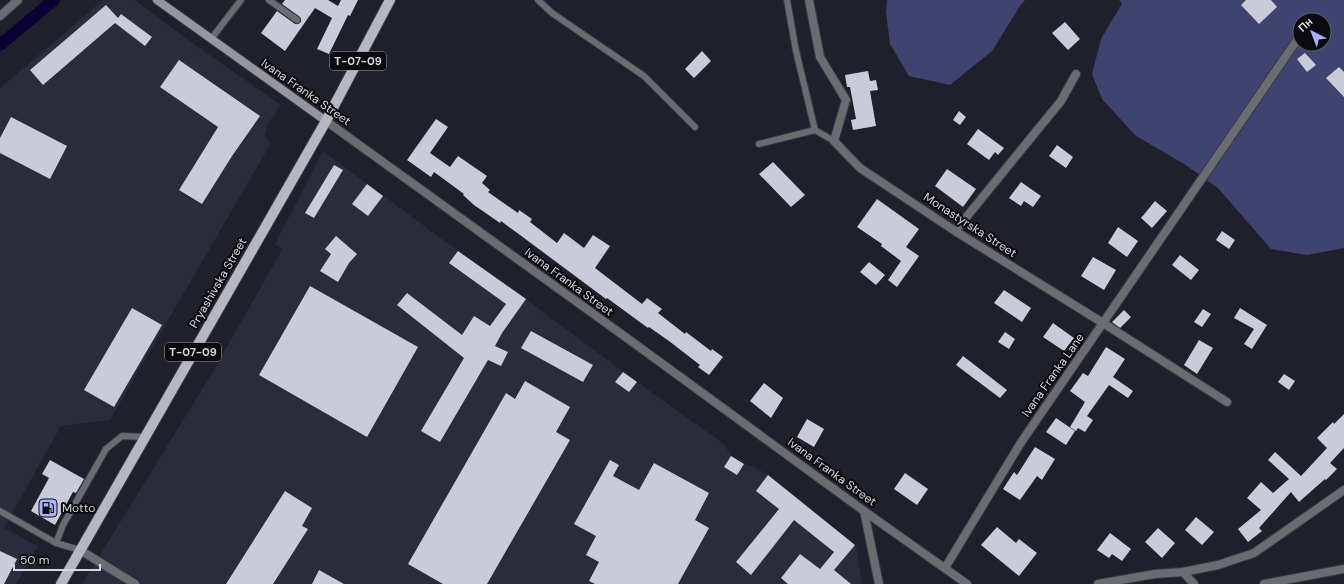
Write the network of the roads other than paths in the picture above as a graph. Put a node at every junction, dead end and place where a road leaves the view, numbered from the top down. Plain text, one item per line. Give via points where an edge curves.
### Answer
1 (18, 0) edge
2 (157, 0) edge
3 (241, 0) edge
4 (269, 0) edge
5 (390, 0) edge
6 (538, 0) edge
7 (787, 0) edge
8 (809, 0) edge
9 (0, 16) edge
10 (297, 20) dead end
11 (211, 39) junction
12 (1292, 47) edge
13 (1076, 74) dead end
14 (326, 121) junction
15 (695, 127) dead end
16 (815, 130) junction
17 (834, 141) junction
18 (759, 144) dead end
19 (955, 231) junction
20 (1103, 323) junction
21 (1227, 402) dead end
22 (145, 437) junction
23 (1344, 490) edge
24 (0, 511) edge
25 (864, 511) junction
26 (56, 543) junction
27 (80, 550) junction
28 (945, 568) junction
29 (1344, 569) edge
30 (1183, 572) junction
31 (61, 584) edge
32 (135, 584) edge
33 (879, 584) edge
34 (967, 584) edge
35 (1098, 584) edge
36 (1194, 584) edge
37 (1264, 584) edge

1 - 9 street
2 - 11 main road, Ivana Franka Street
3 - 11 lane
4 - 10 lane
5 - 14 main road, Т-07-09
6 - 15 lane via 644,76
7 - 16 lane
8 - 17 street via 820,57 846,100
11 - 14 main road, Ivana Franka Street
12 - 20 street, Ivana Franka Lane
13 - 19 street via 1061,100
14 - 22 main road, Pryashivska Street / Т-07-09
14 - 25 street, Ivana Franka Street
16 - 17 lane
16 - 18 lane
17 - 19 street, Monastyrska Street via 860,168
19 - 20 street, Monastyrska Street
20 - 21 street, Monastyrska Street
20 - 28 street, Ivana Franka Lane via 1020,444
22 - 26 lane via 122,436 106,449
22 - 27 main road, Pryashivska Street / Т-07-09
23 - 30 street via 1254,553 1218,565
24 - 26 lane
25 - 28 street, Ivana Franka Street
25 - 33 street
26 - 27 lane
27 - 31 main road, Pryashivska Street / Т-07-09
27 - 32 street
28 - 34 street, Ivana Franka Street
29 - 37 street
30 - 35 street
30 - 36 street

